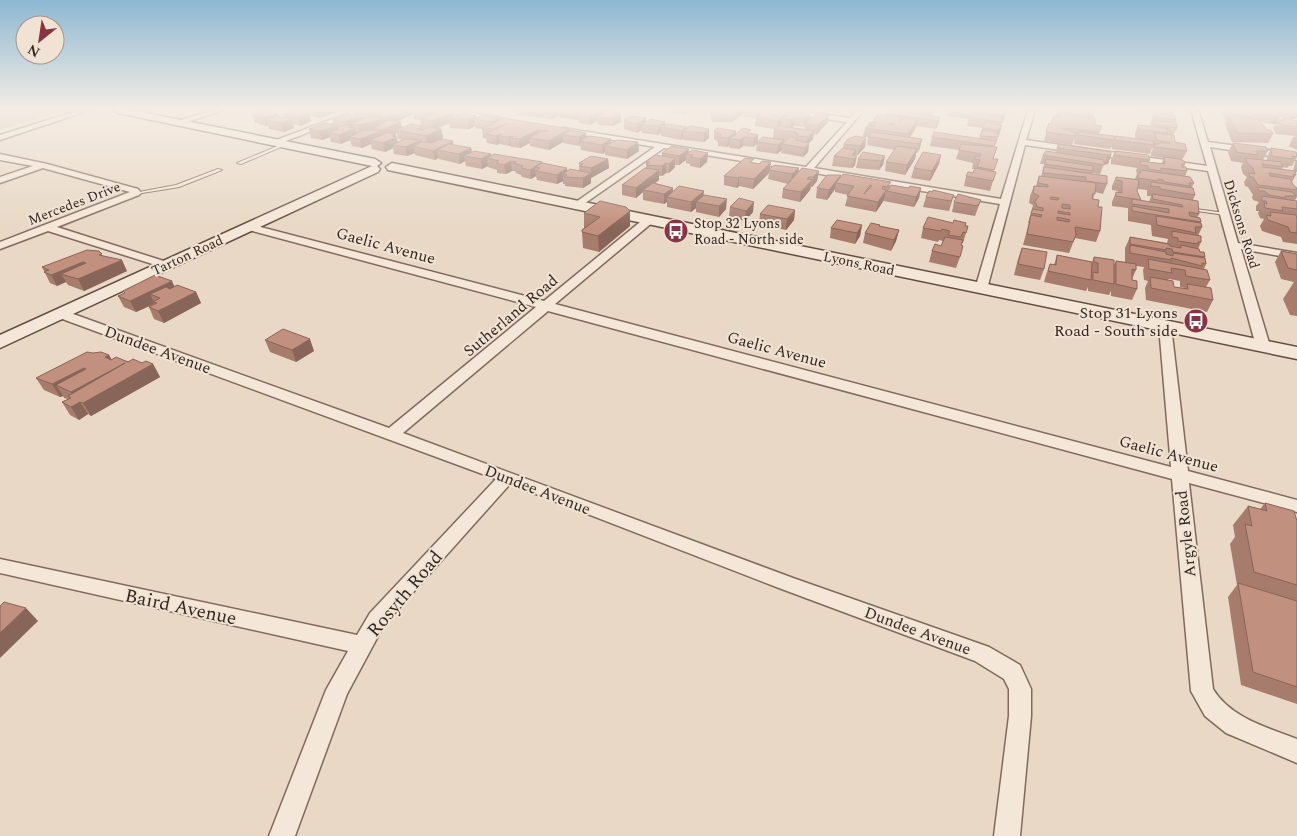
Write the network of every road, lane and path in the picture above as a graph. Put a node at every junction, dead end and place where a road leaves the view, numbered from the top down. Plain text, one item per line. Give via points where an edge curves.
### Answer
1 (268, 149) edge
2 (305, 149) edge
3 (658, 149) edge
4 (680, 149) edge
5 (826, 149) edge
6 (1019, 149) edge
7 (1070, 149) edge
8 (1206, 149) edge
9 (1240, 149) edge
10 (0, 157) edge
11 (1297, 157) edge
12 (239, 163) dead end
13 (44, 166) junction
14 (374, 166) junction
15 (1211, 169) junction
16 (220, 170) dead end
17 (808, 170) junction
18 (0, 180) edge
19 (136, 193) junction
20 (1004, 202) junction
21 (578, 204) junction
22 (1186, 208) edge
23 (1225, 214) junction
24 (649, 220) junction
25 (249, 227) junction
26 (49, 228) junction
27 (1234, 245) junction
28 (0, 246) edge
29 (1297, 256) edge
30 (166, 264) junction
31 (981, 289) junction
32 (547, 306) junction
33 (61, 314) junction
34 (1165, 326) junction
35 (0, 342) edge
36 (1263, 346) junction
37 (1297, 353) edge
38 (391, 435) junction
39 (1179, 474) junction
40 (507, 477) junction
41 (1297, 506) edge
42 (0, 566) edge
43 (362, 646) junction
44 (1297, 751) edge
45 (282, 836) edge
46 (1008, 836) edge

1 - 12 lane
2 - 14 street
3 - 21 street
4 - 17 street
5 - 17 street
6 - 20 street
7 - 15 street
8 - 15 street, Dicksons Road
9 - 11 street
10 - 13 street, Mercedes Drive
13 - 18 street
13 - 19 street, Mercedes Drive via 128,188
14 - 21 street, Lyons Road
14 - 25 street, Tarton Road
15 - 23 street, Dicksons Road
16 - 19 lane via 177,186
17 - 20 street
19 - 26 street, Mercedes Drive
20 - 31 street
21 - 24 street, Lyons Road
22 - 23 lane
23 - 27 street, Dicksons Road
24 - 31 street, Lyons Road
24 - 32 street, Sutherland Road
25 - 30 street, Tarton Road
25 - 32 street, Gaelic Avenue
26 - 28 street, Mercedes Drive
26 - 30 street
27 - 29 street
27 - 36 street, Dicksons Road
30 - 33 street, Tarton Road
31 - 34 street, Lyons Road
32 - 38 street, Sutherland Road
32 - 39 street, Gaelic Avenue
33 - 35 street, Tarton Road
33 - 38 street, Dundee Avenue
34 - 36 street, Lyons Road
34 - 39 street, Argyle Road
36 - 37 street, Lyons Road
38 - 40 street, Dundee Avenue
39 - 41 street, Gaelic Avenue
39 - 44 street, Argyle Road via 1202,691 1213,709 1234,725
40 - 43 street, Rosyth Road via 377,619
40 - 46 street, Dundee Avenue via 982,654 1012,672 1020,689 1020,716
42 - 43 street, Baird Avenue
43 - 45 street, Rosyth Road via 337,690

